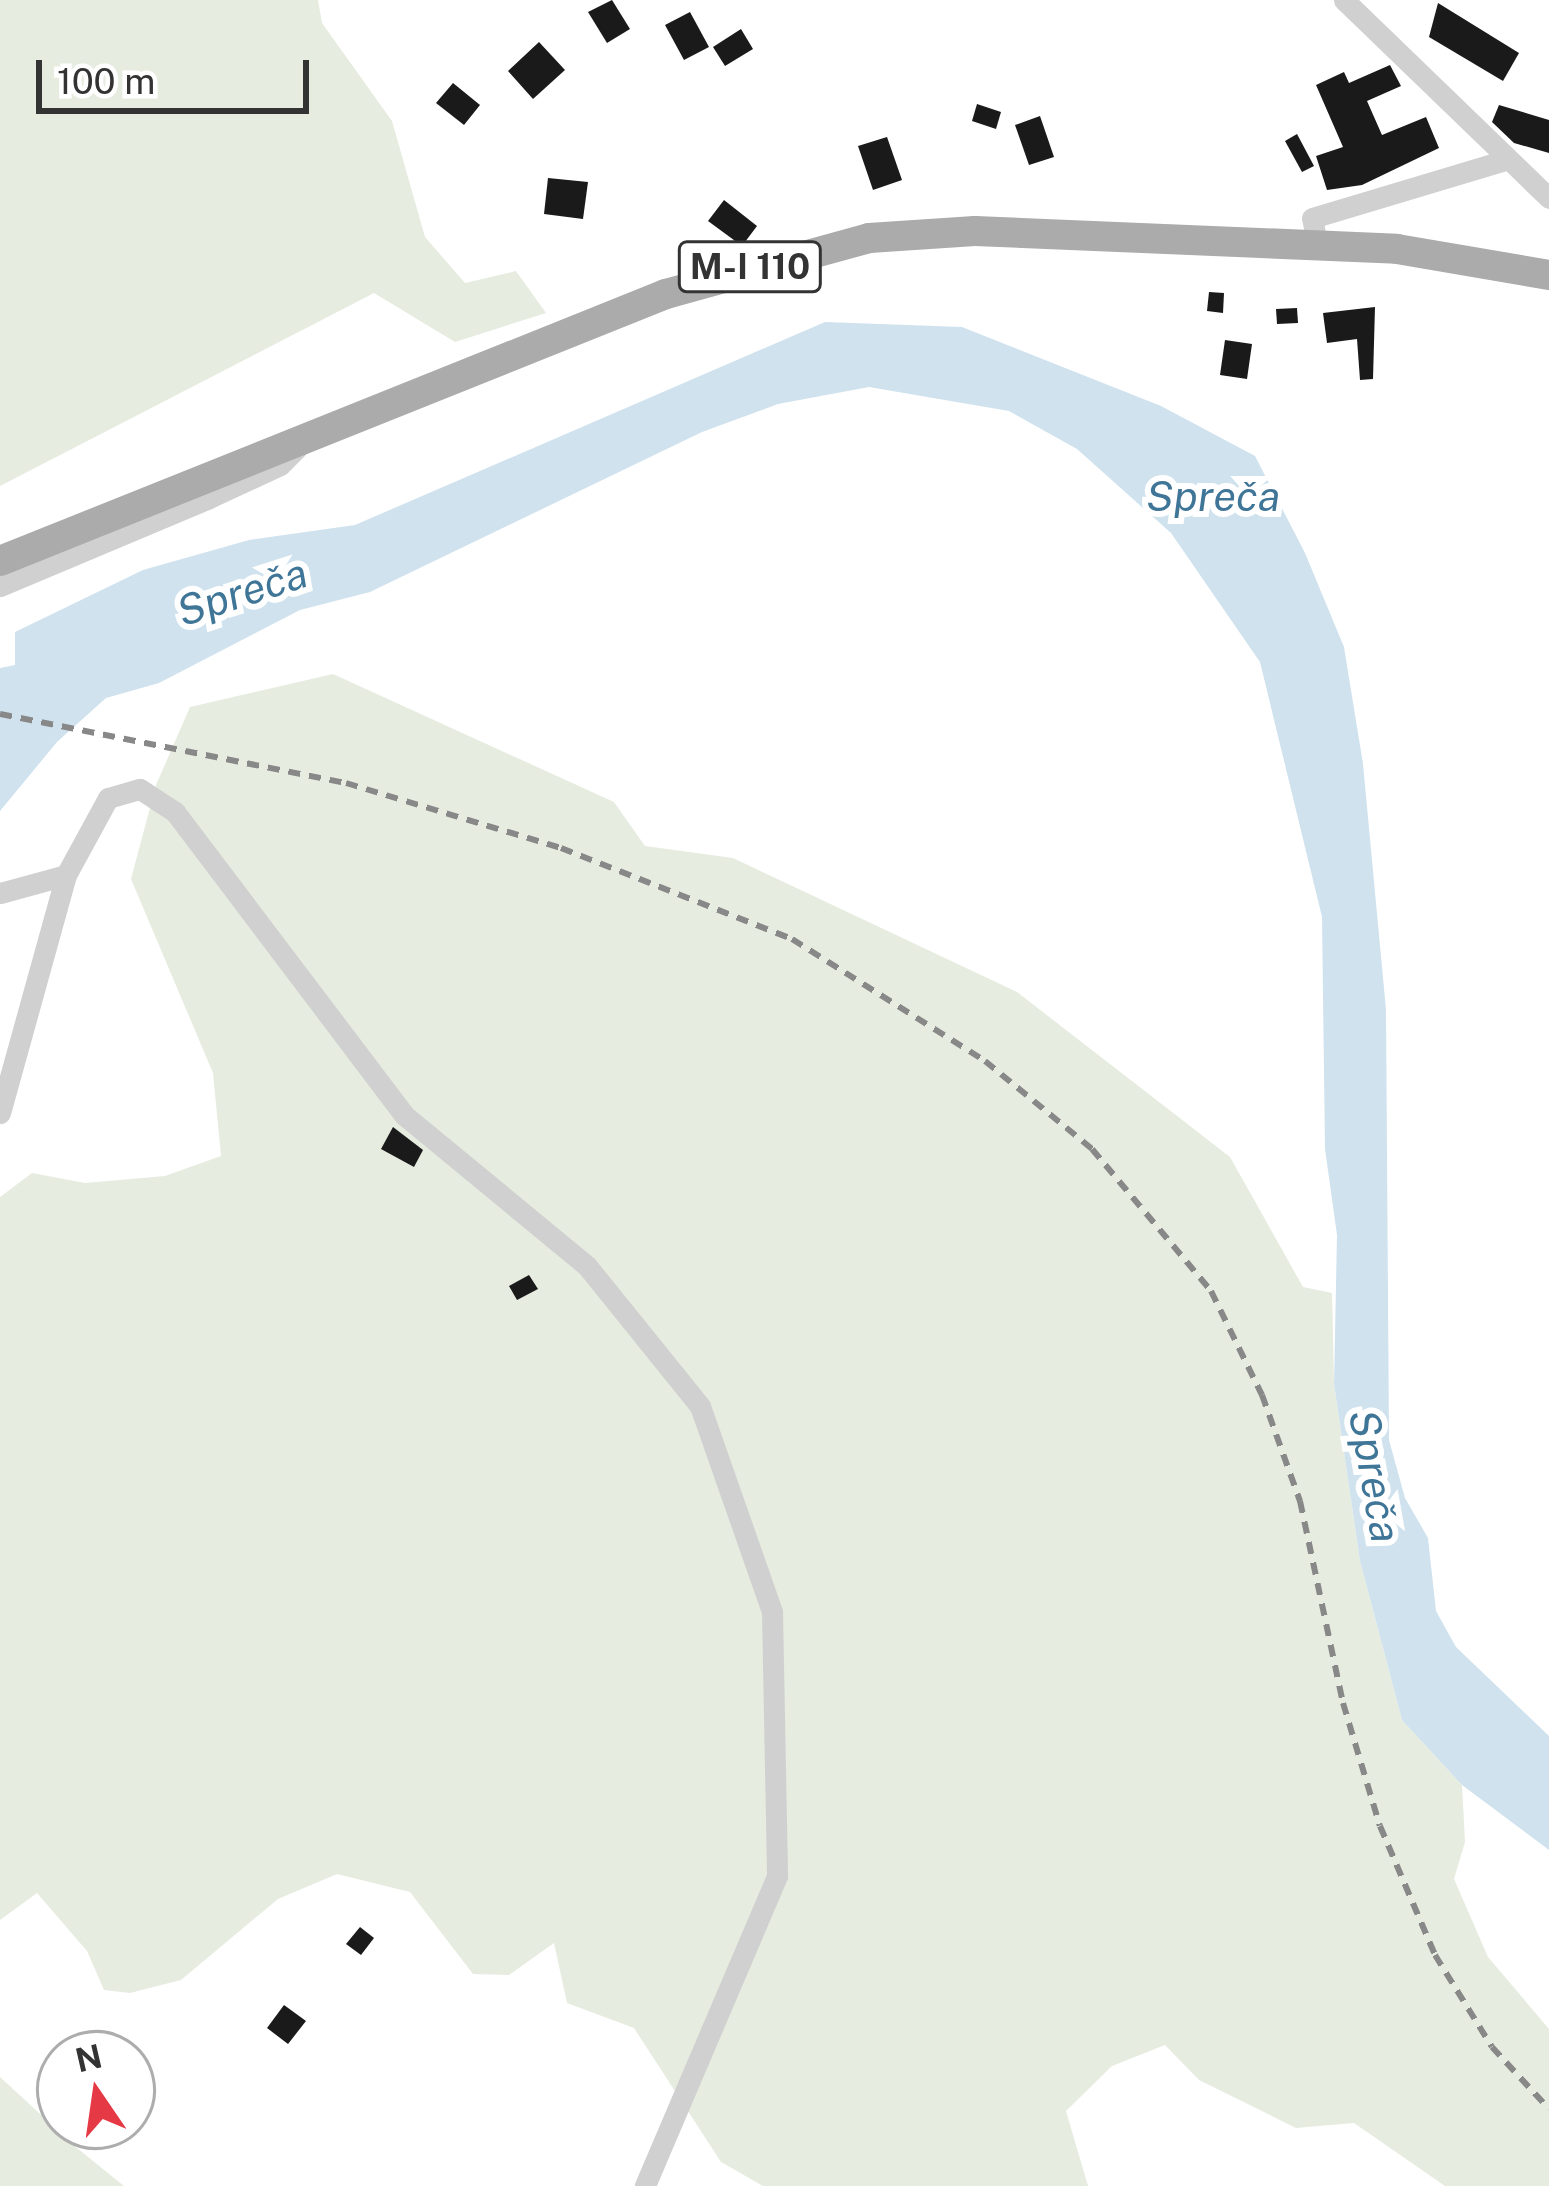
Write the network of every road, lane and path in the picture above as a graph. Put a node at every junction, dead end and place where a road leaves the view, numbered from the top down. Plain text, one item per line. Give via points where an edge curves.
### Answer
1 (1344, 0) edge
2 (1505, 160) junction
3 (1549, 198) edge
4 (1317, 245) junction
5 (1549, 275) edge
6 (298, 439) junction
7 (0, 561) edge
8 (0, 586) edge
9 (66, 875) junction
10 (0, 893) edge
11 (0, 1114) edge
12 (645, 2186) edge

1 - 2 street
2 - 3 street
2 - 4 street via 1312,218
4 - 5 main road, M-I 110 via 1471,257
4 - 6 main road, M-I 110 via 975,231 869,238 666,293
6 - 7 main road, M-I 110
6 - 8 street via 280,465
9 - 10 street
9 - 11 street
9 - 12 street via 108,797 140,789 175,812 404,1115 587,1267 700,1406 772,1612 777,1876

